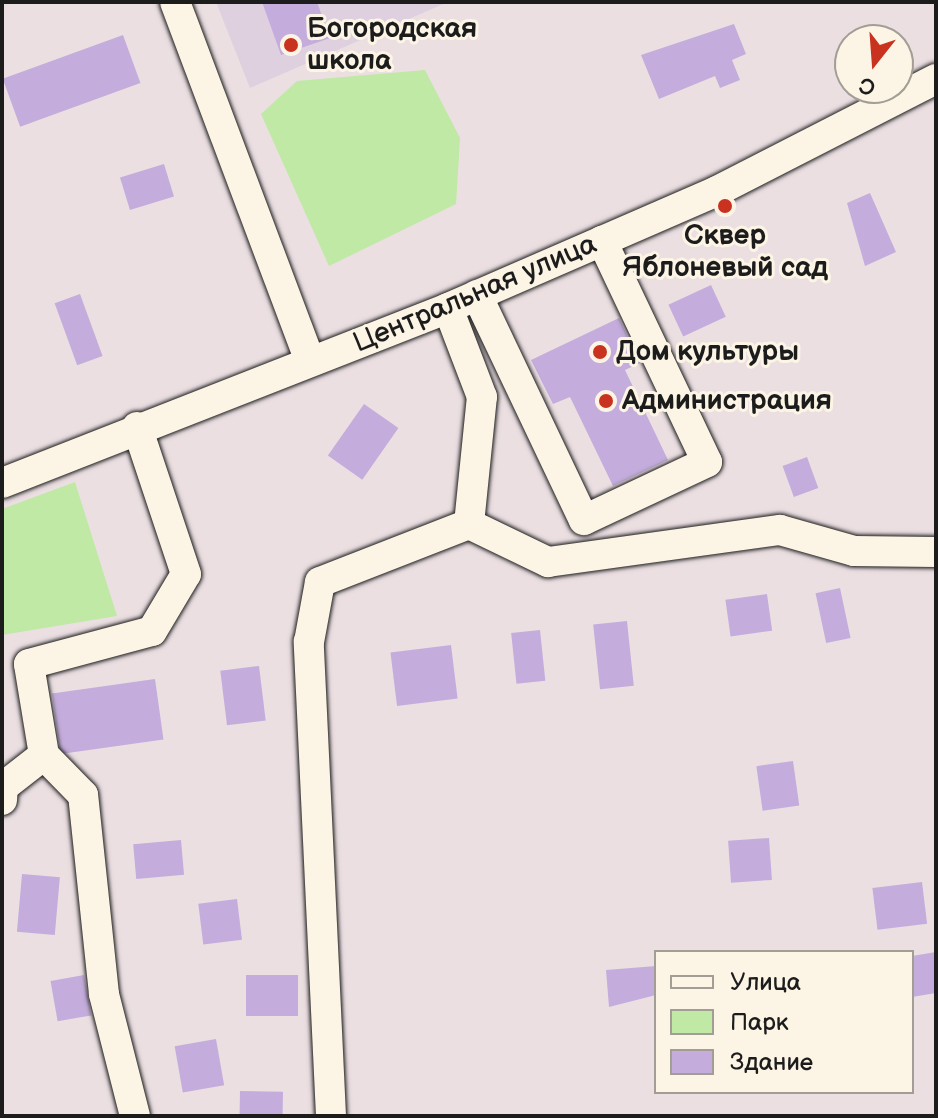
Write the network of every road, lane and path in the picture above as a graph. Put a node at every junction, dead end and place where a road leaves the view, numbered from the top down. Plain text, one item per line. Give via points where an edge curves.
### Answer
1 (175, 2) edge
2 (936, 79) edge
3 (602, 241) junction
4 (477, 295) junction
5 (448, 308) junction
6 (310, 362) junction
7 (137, 427) junction
8 (2, 483) edge
9 (469, 524) junction
10 (936, 552) edge
11 (44, 755) junction
12 (2, 800) edge
13 (135, 1116) edge
14 (331, 1116) edge

1 - 6 street
2 - 3 street, Центральная улица
3 - 4 street, Центральная улица
3 - 4 street via 707,462 584,520
4 - 5 street, Центральная улица
5 - 6 street, Центральная улица
5 - 9 street via 482,397
6 - 7 street, Центральная улица
7 - 8 street, Центральная улица
7 - 11 street via 186,574 152,631 29,664
9 - 10 street via 548,562 780,530 854,551
9 - 14 street via 320,582 309,642
11 - 12 street via 3,787
11 - 13 street via 83,795 104,994

